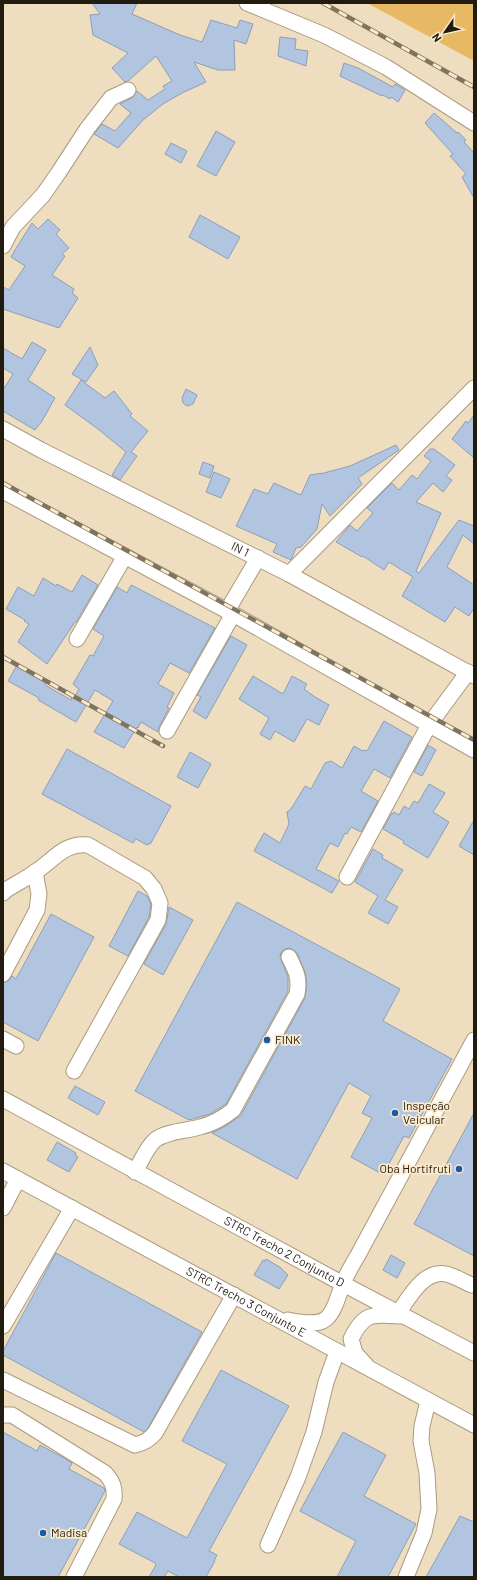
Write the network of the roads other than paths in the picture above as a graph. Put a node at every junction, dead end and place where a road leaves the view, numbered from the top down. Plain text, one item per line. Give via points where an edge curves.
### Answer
1 (247, 3) edge
2 (128, 90) dead end
3 (474, 123) edge
4 (3, 246) edge
5 (474, 388) edge
6 (3, 429) edge
7 (3, 491) edge
8 (125, 556) junction
9 (258, 558) junction
10 (289, 574) junction
11 (230, 613) junction
12 (77, 639) dead end
13 (471, 674) edge
14 (429, 725) junction
15 (167, 731) dead end
16 (474, 750) edge
17 (36, 872) junction
18 (347, 877) dead end
19 (3, 893) edge
20 (289, 957) dead end
21 (3, 974) edge
22 (474, 1040) edge
23 (74, 1071) dead end
24 (3, 1099) edge
25 (3, 1171) edge
26 (135, 1172) junction
27 (18, 1179) junction
28 (3, 1208) edge
29 (72, 1208) junction
30 (342, 1284) junction
31 (472, 1285) dead end
32 (234, 1295) junction
33 (401, 1315) junction
34 (276, 1318) junction
35 (3, 1326) edge
36 (337, 1352) junction
37 (474, 1353) edge
38 (369, 1368) junction
39 (3, 1380) edge
40 (428, 1401) junction
41 (3, 1415) edge
42 (474, 1425) edge
43 (268, 1545) dead end
44 (74, 1577) edge
45 (406, 1577) edge

1 - 3 street via 324,35 386,67
2 - 4 street via 111,98 87,129 60,172 13,227
5 - 10 street
6 - 9 street, IN 1
7 - 8 street
8 - 11 street
8 - 12 street
9 - 10 street, IN 1
9 - 11 street
10 - 13 street, IN 1
11 - 14 street
11 - 15 street
13 - 14 street
14 - 16 street
14 - 18 street
17 - 19 street
17 - 21 street via 39,894 37,910
17 - 23 street via 69,847 77,844 88,845 145,878 154,889 160,903 158,920
20 - 26 street via 299,983 297,994 233,1110 220,1120 156,1140
22 - 30 street
24 - 26 street, STRC Trecho 2 Conjunto D
25 - 27 street, STRC Trecho 3 Conjunto E
26 - 30 street, STRC Trecho 2 Conjunto D
27 - 28 street
27 - 29 street, STRC Trecho 3 Conjunto E
29 - 32 street, STRC Trecho 3 Conjunto E
29 - 35 street
30 - 33 street, STRC Trecho 2 Conjunto D
30 - 34 street via 333,1311 321,1321 309,1324
31 - 33 street via 446,1274 435,1274 426,1278
32 - 34 street, STRC Trecho 3 Conjunto E
32 - 39 street via 155,1433 141,1444 136,1445
33 - 37 street, STRC Trecho 2 Conjunto D
33 - 38 street via 370,1315 358,1325 351,1339 355,1353
34 - 36 street, STRC Trecho 3 Conjunto E
36 - 38 street, STRC Trecho 3 Conjunto E
36 - 43 street via 298,1477
38 - 40 street, STRC Trecho 3 Conjunto E
40 - 42 street, STRC Trecho 3 Conjunto E
40 - 45 street via 421,1441 427,1473 429,1509 424,1533
41 - 44 street via 12,1416 105,1473 111,1480 114,1499

